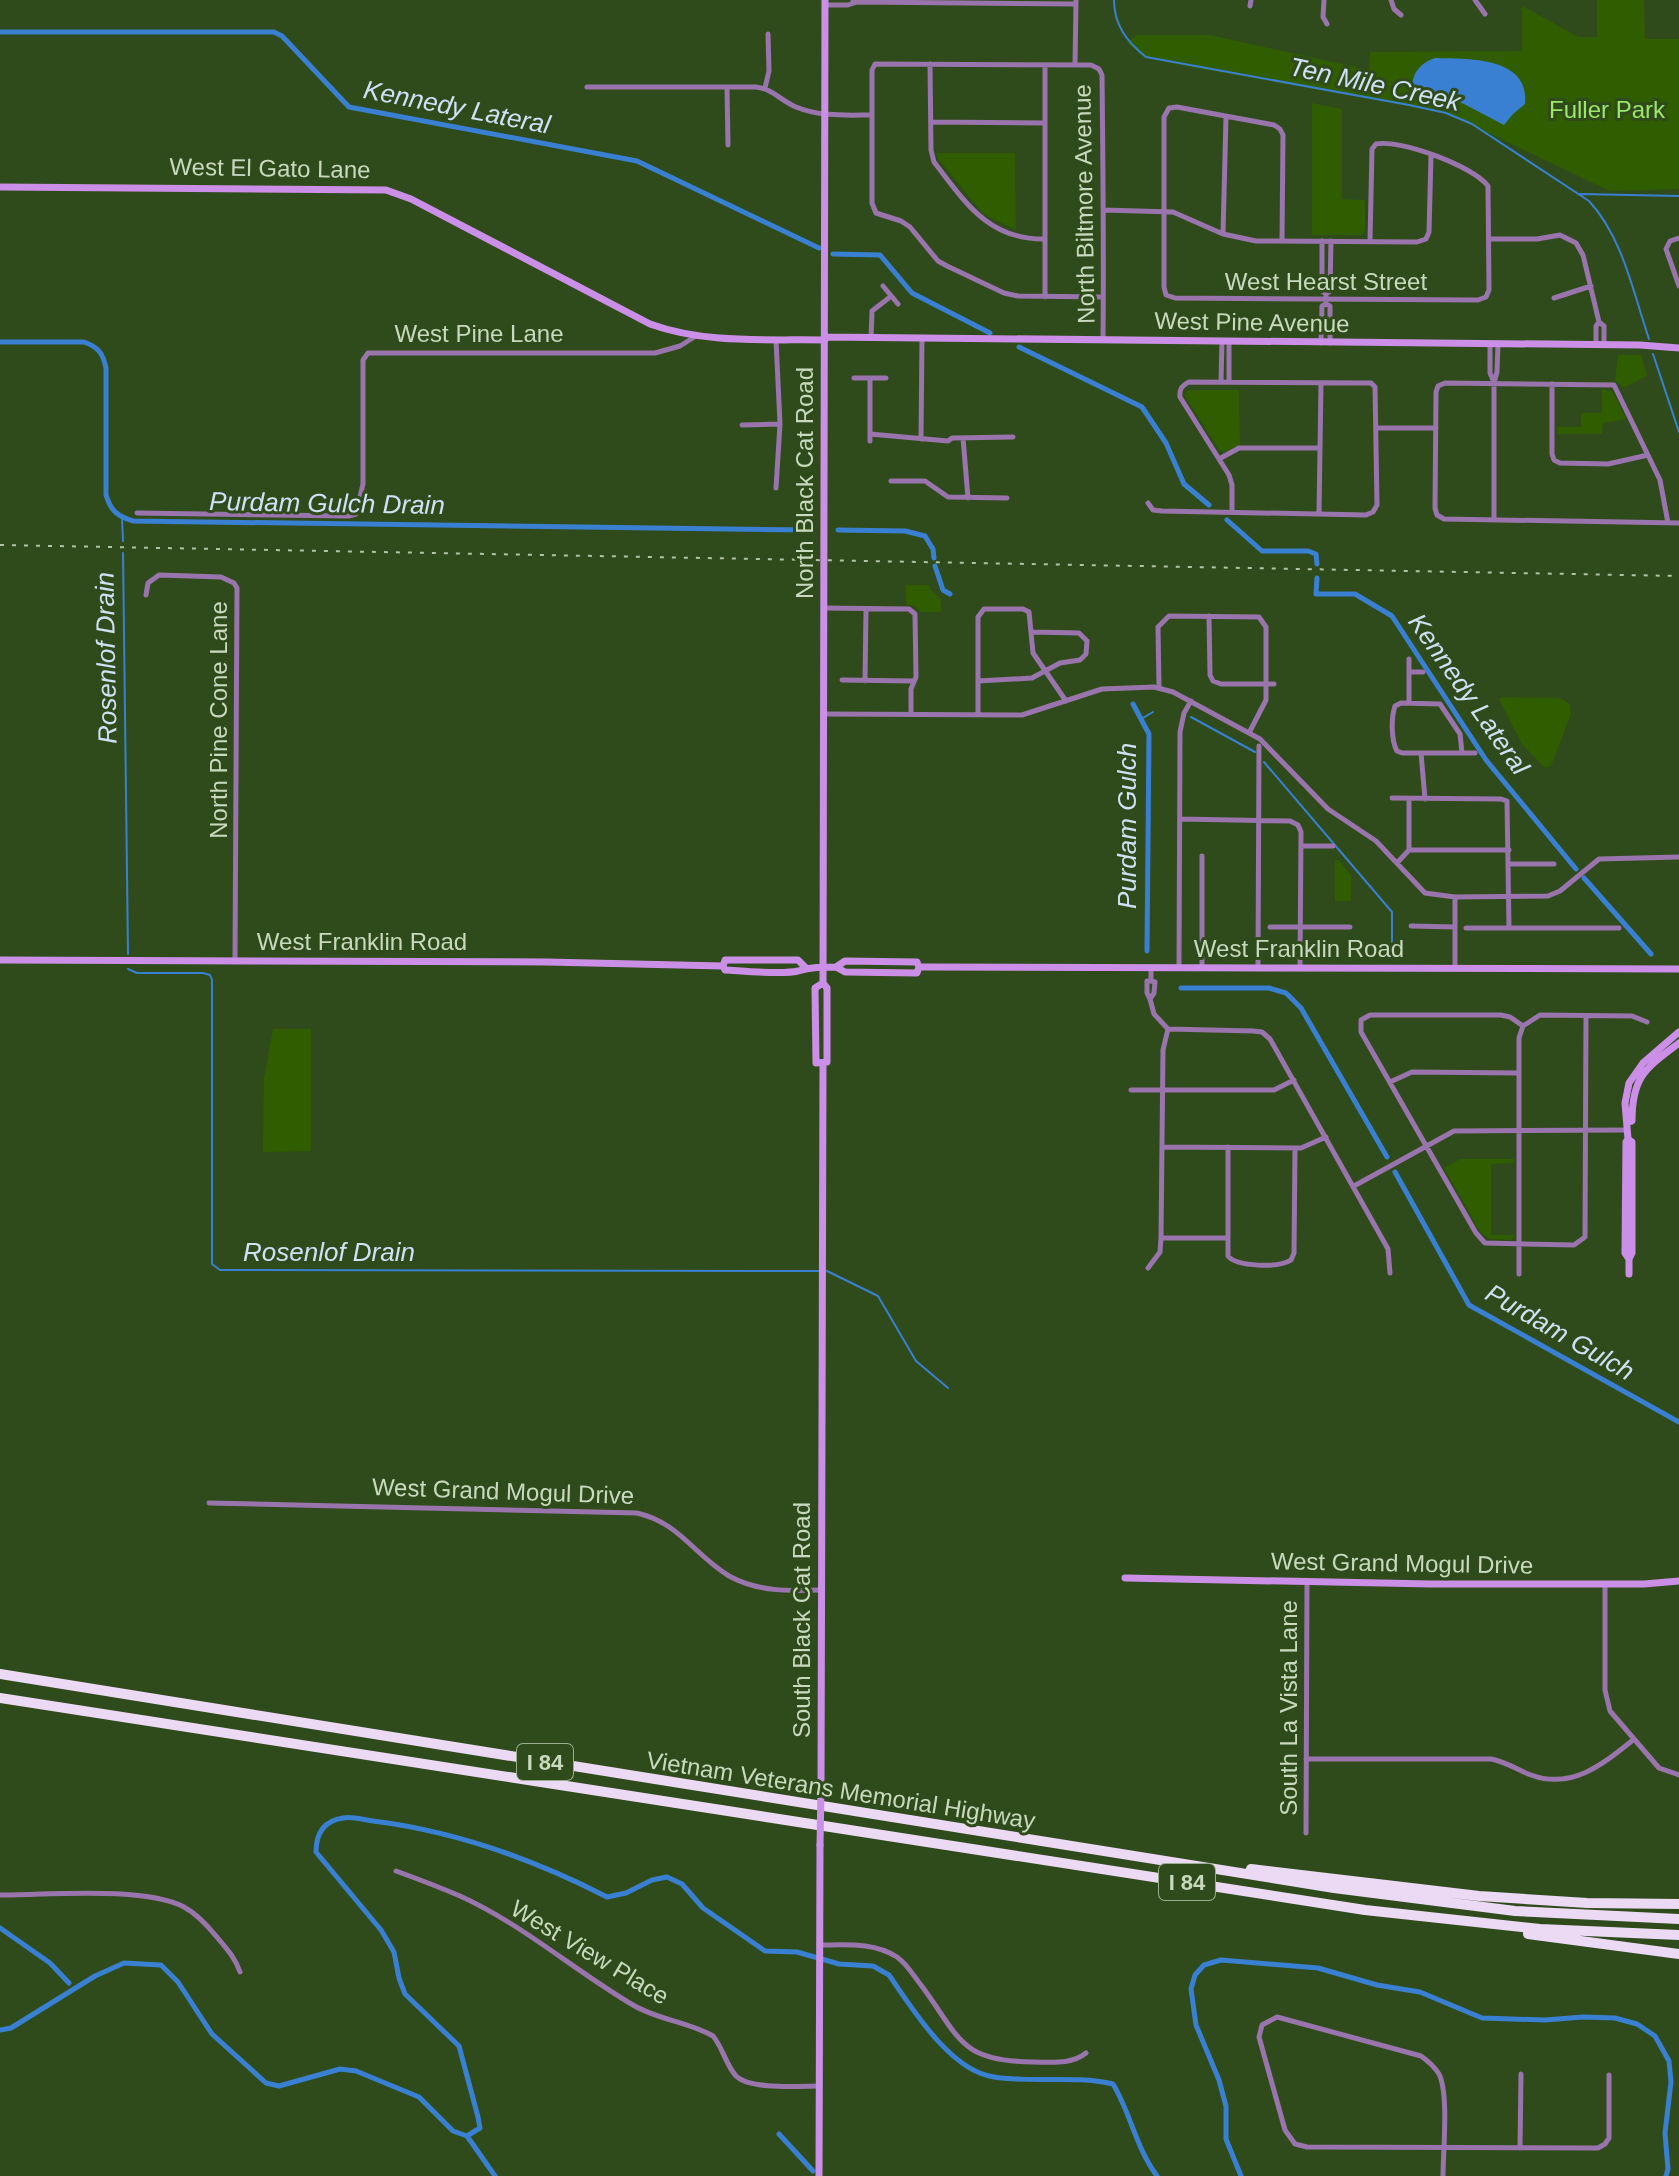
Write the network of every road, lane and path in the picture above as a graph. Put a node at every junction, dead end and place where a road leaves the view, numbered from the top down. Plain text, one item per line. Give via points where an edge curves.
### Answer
1 (1324, 0) edge
2 (1391, 0) edge
3 (1475, 0) edge
4 (855, 1) edge
5 (959, 1) edge
6 (1076, 2) edge
7 (825, 3) edge
8 (1485, 14) dead end
9 (1401, 15) dead end
10 (1327, 24) dead end
11 (768, 34) dead end
12 (930, 64) junction
13 (1045, 65) junction
14 (1075, 65) junction
15 (587, 87) dead end
16 (727, 87) junction
17 (765, 88) junction
18 (824, 115) junction
19 (872, 115) junction
20 (1226, 117) junction
21 (931, 122) junction
22 (1045, 123) junction
23 (728, 145) dead end
24 (1431, 155) junction
25 (0, 187) edge
26 (1103, 210) junction
27 (1164, 211) junction
28 (1223, 234) junction
29 (1679, 238) edge
30 (1045, 239) junction
31 (1489, 239) junction
32 (1282, 241) junction
33 (1322, 241) junction
34 (1331, 241) junction
35 (1370, 241) junction
36 (883, 286) dead end
37 (1591, 286) junction
38 (1679, 286) edge
39 (890, 297) junction
40 (1045, 297) junction
41 (1103, 297) junction
42 (1554, 298) dead end
43 (1326, 299) junction
44 (898, 304) dead end
45 (697, 335) junction
46 (825, 338) junction
47 (871, 338) junction
48 (922, 338) junction
49 (776, 339) junction
50 (1103, 340) junction
51 (1226, 342) junction
52 (1326, 343) junction
53 (1494, 344) junction
54 (1600, 346) junction
55 (1679, 348) edge
56 (854, 378) dead end
57 (870, 378) junction
58 (886, 378) dead end
59 (1221, 382) junction
60 (1229, 382) junction
61 (1321, 383) junction
62 (1494, 383) junction
63 (1552, 384) junction
64 (780, 424) junction
65 (742, 425) dead end
66 (1377, 428) junction
67 (1436, 428) junction
68 (1013, 437) dead end
69 (963, 438) junction
70 (921, 439) junction
71 (1320, 448) junction
72 (1648, 455) junction
73 (1219, 459) junction
74 (891, 481) dead end
75 (776, 488) dead end
76 (968, 498) junction
77 (1007, 498) dead end
78 (1148, 503) dead end
79 (1232, 512) junction
80 (137, 513) dead end
81 (1319, 514) junction
82 (1494, 520) junction
83 (1668, 523) junction
84 (1679, 523) edge
85 (146, 595) dead end
86 (824, 608) junction
87 (866, 609) junction
88 (1209, 616) junction
89 (1031, 632) junction
90 (1409, 659) dead end
91 (1409, 672) junction
92 (1423, 672) dead end
93 (1046, 673) junction
94 (842, 680) dead end
95 (865, 681) junction
96 (913, 681) junction
97 (978, 681) junction
98 (1266, 684) junction
99 (1274, 684) dead end
100 (1159, 687) junction
101 (1066, 701) junction
102 (1191, 701) junction
103 (1409, 703) junction
104 (824, 714) junction
105 (911, 714) junction
106 (978, 714) junction
107 (1249, 733) junction
108 (1259, 746) dead end
109 (1421, 753) junction
110 (1462, 753) junction
111 (1475, 753) dead end
112 (1392, 798) dead end
113 (1409, 799) junction
114 (1425, 799) junction
115 (1180, 819) junction
116 (1259, 820) junction
117 (1301, 846) junction
118 (1333, 846) dead end
119 (1409, 850) junction
120 (1509, 850) junction
121 (1202, 856) dead end
122 (1679, 857) edge
123 (1397, 863) junction
124 (1509, 864) junction
125 (1554, 864) dead end
126 (1509, 896) junction
127 (1455, 897) junction
128 (1411, 926) dead end
129 (1270, 927) dead end
130 (1301, 927) junction
131 (1350, 927) dead end
132 (1455, 927) junction
133 (1466, 928) dead end
134 (1509, 928) junction
135 (1619, 928) dead end
136 (0, 960) edge
137 (235, 961) junction
138 (823, 967) junction
139 (1151, 967) junction
140 (1179, 967) junction
141 (1202, 968) junction
142 (1258, 968) junction
143 (1300, 968) junction
144 (1455, 968) junction
145 (1679, 969) edge
146 (1586, 1016) junction
147 (1647, 1022) dead end
148 (1523, 1026) junction
149 (1168, 1029) junction
150 (1679, 1032) edge
151 (1679, 1043) edge
152 (1519, 1073) junction
153 (1294, 1080) junction
154 (1390, 1082) junction
155 (1131, 1090) dead end
156 (1162, 1090) junction
157 (1519, 1130) junction
158 (1586, 1130) junction
159 (1628, 1131) junction
160 (1326, 1137) junction
161 (1426, 1145) junction
162 (1162, 1147) junction
163 (1228, 1147) junction
164 (1295, 1148) junction
165 (1354, 1186) junction
166 (1161, 1238) junction
167 (1227, 1238) junction
168 (1519, 1245) junction
169 (1148, 1268) dead end
170 (1390, 1273) dead end
171 (1519, 1274) dead end
172 (1629, 1274) dead end
173 (209, 1503) dead end
174 (1125, 1578) dead end
175 (1679, 1581) edge
176 (1307, 1582) junction
177 (1605, 1584) junction
178 (821, 1590) junction
179 (0, 1674) edge
180 (0, 1698) edge
181 (1633, 1740) junction
182 (1306, 1759) junction
183 (1679, 1775) edge
184 (1306, 1833) dead end
185 (1090, 1850) junction
186 (396, 1871) dead end
187 (0, 1895) edge
188 (1679, 1904) edge
189 (1679, 1919) edge
190 (1491, 1925) junction
191 (1679, 1935) edge
192 (819, 1945) junction
193 (1679, 1954) edge
194 (240, 1972) dead end
195 (1086, 2053) dead end
196 (1521, 2074) dead end
197 (1609, 2075) dead end
198 (820, 2086) junction
199 (1443, 2148) junction
200 (1520, 2148) junction
201 (819, 2176) edge
202 (1443, 2176) edge

1 - 10 street
2 - 9 street
3 - 8 street
4 - 5 street
4 - 7 street
5 - 6 street
6 - 14 street
7 - 18 street, North Black Cat Road
11 - 17 street
12 - 13 street
12 - 19 street via 875,64
12 - 21 street
13 - 14 street
13 - 22 street
14 - 26 street, North Biltmore Avenue via 1091,65 1102,75
15 - 16 street
16 - 17 street
16 - 23 street
17 - 18 street via 794,106
18 - 19 street
18 - 46 street, North Black Cat Road
19 - 40 street via 876,213 910,227 938,261 955,270 1011,295
20 - 27 street via 1169,108 1164,117
20 - 28 street
20 - 32 street via 1274,125 1283,135
21 - 22 street
21 - 30 street via 934,162 973,213 1021,238
22 - 30 street
24 - 31 street via 1488,186
24 - 35 street via 1426,239
24 - 35 street via 1388,144 1372,149
25 - 45 street, West El Gato Lane via 386,190 650,324
26 - 27 street
26 - 41 street, North Biltmore Avenue
27 - 28 street
27 - 43 street, West Hearst Street via 1166,295
28 - 32 street
29 - 38 street via 1668,244 1667,253
30 - 40 street
31 - 37 street via 1560,235 1576,243
31 - 43 street, West Hearst Street via 1489,290 1478,300
32 - 33 street
33 - 34 street
33 - 43 street
34 - 35 street
34 - 43 street
36 - 39 street
37 - 42 street
37 - 54 street
39 - 44 street
39 - 47 street via 872,311
40 - 41 street
41 - 50 street, North Biltmore Avenue
43 - 52 street
45 - 49 street, West Pine Lane
45 - 80 street, West Pine Lane via 655,353 368,353 363,360 363,484 356,514
46 - 47 street, West Pine Avenue
46 - 49 street, West Pine Lane
46 - 86 street, North Black Cat Road
47 - 48 street, West Pine Avenue
48 - 50 street, West Pine Avenue
48 - 70 street
49 - 64 street
50 - 51 street, West Pine Avenue
51 - 52 street, West Pine Avenue
51 - 59 street
51 - 60 street
52 - 53 street, West Pine Avenue
53 - 54 street, West Pine Avenue
53 - 62 street
54 - 55 street, West Pine Avenue
56 - 57 street
57 - 58 street
57 - 70 street via 870,438
59 - 60 street
59 - 73 street via 1189,382 1181,387 1180,397
60 - 61 street
61 - 66 street via 1371,383 1377,391
61 - 71 street
62 - 63 street
62 - 67 street via 1438,386
62 - 82 street
63 - 72 street via 1614,385
63 - 72 street via 1554,460 1608,464
64 - 65 street
64 - 75 street
66 - 67 street
66 - 81 street via 1373,512
67 - 82 street via 1437,515
68 - 69 street
69 - 70 street
69 - 76 street
71 - 73 street via 1245,447
71 - 81 street
72 - 83 street via 1660,480
73 - 79 street via 1231,480
74 - 76 street via 925,481 948,497
76 - 77 street
78 - 79 street via 1162,511
79 - 81 street
82 - 83 street
83 - 84 street
85 - 137 street, North Pine Cone Lane via 148,583 159,575 221,577 237,588
86 - 87 street
86 - 104 street, North Black Cat Road
87 - 95 street
87 - 96 street via 913,612
88 - 98 street via 1213,681
88 - 98 street via 1263,619
88 - 100 street via 1162,620
89 - 93 street via 1033,653
89 - 93 street via 1077,633 1087,643 1080,660 1060,663
89 - 97 street via 1029,612 1023,609 981,611
90 - 91 street
91 - 92 street
91 - 103 street
93 - 97 street via 1025,680
93 - 101 street
94 - 95 street
95 - 96 street
96 - 105 street
97 - 106 street
98 - 99 street
98 - 107 street via 1264,706
100 - 101 street via 1102,689
100 - 102 street
101 - 106 street via 1022,715
102 - 107 street
102 - 115 street via 1180,732
103 - 109 street via 1395,706 1393,745 1397,751
103 - 110 street via 1440,704 1462,737
104 - 105 street
104 - 138 street, North Black Cat Road
105 - 106 street
107 - 123 street via 1328,809 1376,841
108 - 116 street
109 - 110 street
109 - 114 street
110 - 111 street
112 - 113 street
113 - 114 street
113 - 119 street
114 - 120 street via 1507,801
115 - 116 street
115 - 140 street
116 - 117 street via 1298,825
116 - 142 street
117 - 118 street
117 - 130 street
119 - 120 street
119 - 123 street
120 - 124 street
121 - 141 street
122 - 126 street via 1599,859 1554,894
123 - 127 street via 1425,893
124 - 125 street
124 - 126 street
126 - 127 street
126 - 134 street
127 - 132 street
128 - 132 street
129 - 130 street
130 - 131 street
130 - 143 street
132 - 144 street
133 - 134 street
134 - 135 street
136 - 137 street, West Franklin Road
137 - 138 street, West Franklin Road via 723,966 725,960 798,960 805,967
138 - 139 street, West Franklin Road via 845,961 917,962 919,967
138 - 178 street, South Black Cat Road via 823,983 815,988 816,1063 823,1064
139 - 140 street, West Franklin Road
139 - 149 street via 1147,993 1154,1014
140 - 141 street, West Franklin Road
141 - 142 street, West Franklin Road
142 - 143 street, West Franklin Road
143 - 144 street, West Franklin Road
144 - 145 street, West Franklin Road
146 - 147 street via 1632,1016
146 - 148 street via 1540,1015
146 - 158 street
148 - 152 street
148 - 154 street via 1501,1015 1370,1015 1361,1020 1361,1032
149 - 153 street via 1253,1031 1268,1037
149 - 156 street
150 - 159 street via 1635,1071 1626,1093
151 - 159 street via 1641,1076
152 - 154 street via 1412,1072
152 - 157 street
153 - 156 street via 1274,1090
153 - 160 street
154 - 161 street
155 - 156 street
156 - 162 street
157 - 158 street
157 - 161 street via 1454,1131
157 - 168 street
158 - 159 street
158 - 168 street via 1584,1241
159 - 172 street
160 - 164 street
160 - 165 street
161 - 165 street
161 - 168 street via 1485,1243
162 - 163 street
162 - 166 street
163 - 164 street
163 - 167 street
164 - 167 street via 1291,1260 1238,1264 1230,1259
165 - 170 street via 1388,1249
166 - 167 street
166 - 169 street via 1160,1252
168 - 171 street
173 - 178 street, West Grand Mogul Drive via 637,1513 671,1526 717,1567 743,1582 773,1590
174 - 176 street, West Grand Mogul Drive
175 - 177 street, West Grand Mogul Drive
176 - 177 street, West Grand Mogul Drive
176 - 182 street, South La Vista Lane
177 - 181 street via 1606,1696 1610,1711
178 - 192 street, South Black Cat Road, bridge
179 - 185 highway, Vietnam Veterans Memorial Highway / I 84
180 - 190 highway, Vietnam Veterans Memorial Highway / I 84 via 1365,1910
181 - 182 street via 1591,1772 1568,1778 1539,1778 1491,1759
181 - 183 street via 1659,1768
182 - 184 street, South La Vista Lane
185 - 188 highway via 1479,1896
185 - 189 highway, Vietnam Veterans Memorial Highway / I 84 via 1406,1899 1515,1911
186 - 198 street, West View Place via 462,1897 654,2016 713,2036 740,2079
187 - 194 street via 165,1899 205,1923 236,1959
190 - 191 highway, Vietnam Veterans Memorial Highway / I 84
190 - 193 highway
192 - 195 street via 869,1946 895,1956 954,2034 982,2056 1056,2062
192 - 198 street, South Black Cat Road
196 - 200 street
197 - 200 street via 1605,2144
198 - 201 street, South Black Cat Road
199 - 199 street via 1295,2144 1287,2135 1259,2037 1266,2021 1277,2017 1421,2056 1433,2065 1444,2092
199 - 200 street
199 - 202 street

